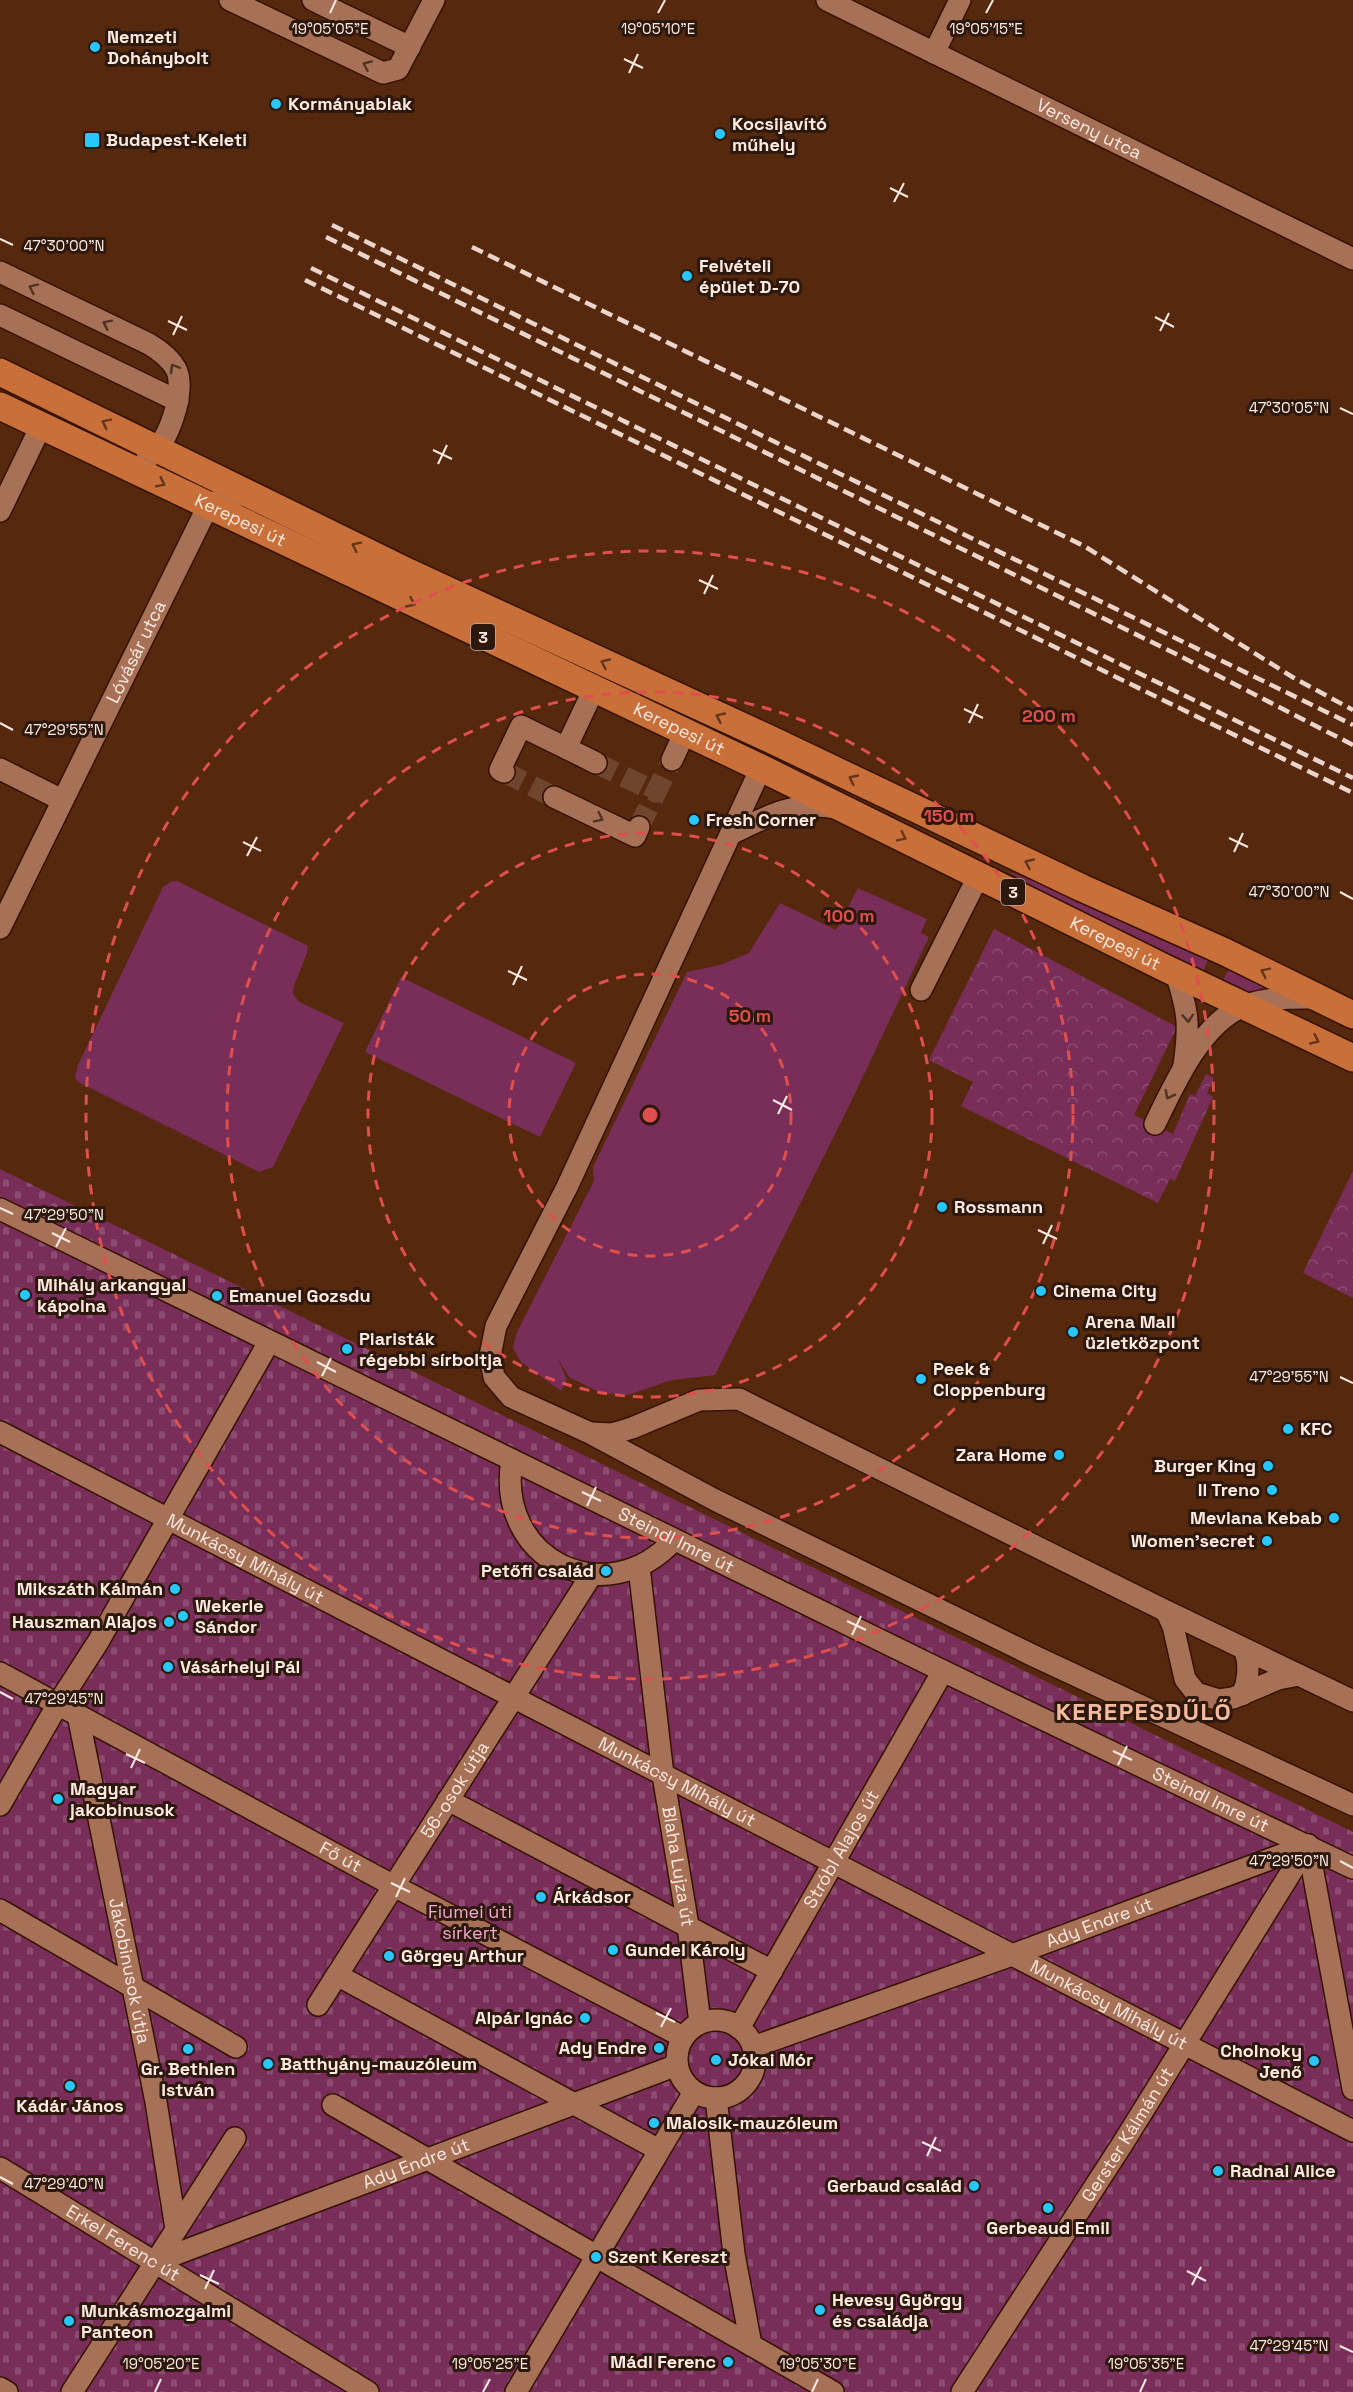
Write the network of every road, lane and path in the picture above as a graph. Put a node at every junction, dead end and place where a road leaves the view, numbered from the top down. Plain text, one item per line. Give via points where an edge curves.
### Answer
1 (230, 0) edge
2 (313, 0) edge
3 (960, 0) edge
4 (432, 1) edge
5 (830, 1) edge
6 (410, 47) junction
7 (934, 53) junction
8 (1353, 259) edge
9 (0, 272) edge
10 (0, 315) edge
11 (0, 372) edge
12 (178, 401) junction
13 (0, 406) edge
14 (41, 426) junction
15 (159, 448) junction
16 (114, 461) junction
17 (250, 495) junction
18 (208, 506) junction
19 (0, 511) edge
20 (594, 689) junction
21 (685, 732) junction
22 (566, 748) junction
23 (672, 760) tunnel mouth
24 (596, 763) tunnel mouth
25 (761, 768) junction
26 (0, 769) edge
27 (502, 771) dead end
28 (554, 796) tunnel mouth
29 (62, 800) junction
30 (849, 811) junction
31 (639, 827) dead end
32 (731, 834) junction
33 (979, 874) junction
34 (0, 928) edge
35 (1176, 973) junction
36 (921, 990) dead end
37 (1317, 998) junction
38 (1243, 1006) junction
39 (1353, 1015) edge
40 (1353, 1058) edge
41 (1184, 1065) junction
42 (1155, 1124) dead end
43 (0, 1209) edge
44 (269, 1342) junction
45 (0, 1432) edge
46 (590, 1433) junction
47 (512, 1460) junction
48 (166, 1518) junction
49 (674, 1540) junction
50 (639, 1567) junction
51 (592, 1574) junction
52 (1166, 1611) junction
53 (1211, 1633) junction
54 (1245, 1650) junction
55 (1180, 1656) junction
56 (943, 1671) junction
57 (0, 1673) edge
58 (1299, 1675) junction
59 (1242, 1695) junction
60 (514, 1697) junction
61 (1353, 1701) edge
62 (58, 1704) junction
63 (78, 1715) junction
64 (663, 1775) junction
65 (448, 1800) junction
66 (0, 1805) edge
67 (1353, 1805) edge
68 (1308, 1845) junction
69 (834, 1863) junction
70 (1353, 1868) edge
71 (394, 1886) junction
72 (0, 1910) edge
73 (688, 1926) junction
74 (1012, 1954) junction
75 (772, 1971) junction
76 (337, 1975) junction
77 (132, 1988) junction
78 (318, 2005) dead end
79 (700, 2023) junction
80 (739, 2028) junction
81 (683, 2037) junction
82 (1183, 2043) junction
83 (236, 2047) dead end
84 (753, 2047) junction
85 (677, 2065) junction
86 (1353, 2089) edge
87 (694, 2092) junction
88 (716, 2098) junction
89 (573, 2104) junction
90 (333, 2105) dead end
91 (1353, 2131) edge
92 (235, 2138) dead end
93 (659, 2150) junction
94 (427, 2160) junction
95 (0, 2168) edge
96 (176, 2229) junction
97 (597, 2257) junction
98 (155, 2262) junction
99 (751, 2345) junction
100 (0, 2388) edge
101 (7, 2392) edge
102 (72, 2392) edge
103 (368, 2392) edge
104 (516, 2392) edge
105 (832, 2392) edge
106 (962, 2392) edge

6 -> 1 street via 398,69 383,73
2 - 6 street
3 - 7 street
4 - 6 street
5 - 7 street, Verseny utca
7 - 8 street, Verseny utca
12 -> 9 street via 177,370 160,351
10 - 12 street
15 -> 11 main road, Kerepesi út / 3
12 - 15 street
13 - 14 main road, Kerepesi út / 3
14 - 16 main road, Kerepesi út / 3
14 - 19 street
15 - 16 street via 142,461
15 - 17 main road, Kerepesi út / 3
16 -> 18 main road, Kerepesi út / 3
17 - 18 street via 225,497
37 -> 17 main road, Kerepesi út / 3
18 -> 20 main road, Kerepesi út / 3
18 - 29 street, Lóvásár utca
20 - 21 main road, Kerepesi út / 3
20 - 22 street
21 - 23 street
21 - 25 main road, Kerepesi út / 3
22 - 24 street
22 - 27 street via 521,726
25 - 30 main road, Kerepesi út / 3
25 - 32 street
26 - 29 street
28 -> 31 street via 635,836
29 - 34 street, Lóvásár utca
30 - 32 street via 798,806
30 -> 33 main road, Kerepesi út / 3
32 - 46 street via 567,1187 496,1326 490,1356 494,1377 511,1397
33 - 35 main road, Kerepesi út / 3
33 - 36 street
35 - 38 main road, Kerepesi út / 3
35 -> 41 street via 1187,1007 1189,1031
37 - 38 street via 1273,998
37 - 39 main road, Kerepesi út / 3
38 -> 40 main road, Kerepesi út / 3
38 - 41 street via 1218,1023
41 -> 42 street
43 - 44 street, Steindl Imre út
44 - 47 street, Steindl Imre út
44 - 48 street
45 - 48 street, Munkácsy Mihály út
46 - 52 street via 612,1434 632,1428 699,1400 739,1399
46 - 67 street via 716,1500 980,1629
47 - 49 street, Steindl Imre út
47 - 51 street via 511,1504 531,1543 565,1568
48 - 60 street, Munkácsy Mihály út
48 - 62 street
49 - 50 street
49 - 56 street, Steindl Imre út
50 - 51 street via 608,1575
50 - 64 street, Blaha Lujza út
51 - 60 street, 56-osok útja
52 - 53 street
52 - 55 street
53 - 54 street
53 - 55 street via 1195,1639
54 - 58 street
54 - 59 street via 1248,1669
55 - 59 street via 1185,1679 1196,1693 1219,1700
56 - 68 street, Steindl Imre út
56 - 69 street, Stróbl Alajos út
57 - 62 street, Fő út
58 - 59 street via 1278,1679
58 - 61 street
60 - 64 street, Munkácsy Mihály út
60 - 65 street, 56-osok útja
62 - 63 street, Fő út
62 - 66 street
63 - 71 street, Fő út
63 - 77 street, Jakobinusok útja
64 - 69 street, Munkácsy Mihály út
64 - 73 street, Blaha Lujza út
65 - 71 street, 56-osok útja
65 - 73 street
68 - 70 street, Steindl Imre út
68 - 74 street, Ady Endre út
68 - 82 street, Gerster Kálmán út
68 - 86 street
69 - 74 street, Munkácsy Mihály út
69 - 75 street, Stróbl Alajos út
71 - 76 street, 56-osok útja
71 - 81 street, Fő út
72 - 77 street
73 - 75 street
73 - 79 street, Blaha Lujza út
74 - 82 street, Munkácsy Mihály út
74 - 84 street, Ady Endre út
75 - 80 street, Stróbl Alajos út
76 - 78 street, 56-osok útja
76 - 89 street
77 - 83 street
77 - 96 street, Jakobinusok útja via 156,2102
79 - 80 street via 721,2020
79 - 81 street
80 - 84 street
81 - 85 street via 676,2055
82 - 91 street, Munkácsy Mihály út
82 - 106 street, Gerster Kálmán út
84 - 88 street via 754,2067 745,2085 737,2092
85 - 87 street via 686,2085
85 - 89 street, Ady Endre út
87 - 88 street
87 - 93 street
88 - 99 street via 734,2254
89 - 93 street
89 - 94 street, Ady Endre út
90 - 94 street
92 - 96 street
93 - 97 street
94 - 97 street
94 - 98 street, Ady Endre út
95 - 98 street, Erkel Ferenc út
96 - 98 street
97 - 99 street
97 - 104 street
98 - 102 street
98 - 103 street, Erkel Ferenc út
99 - 105 street
100 - 101 street

